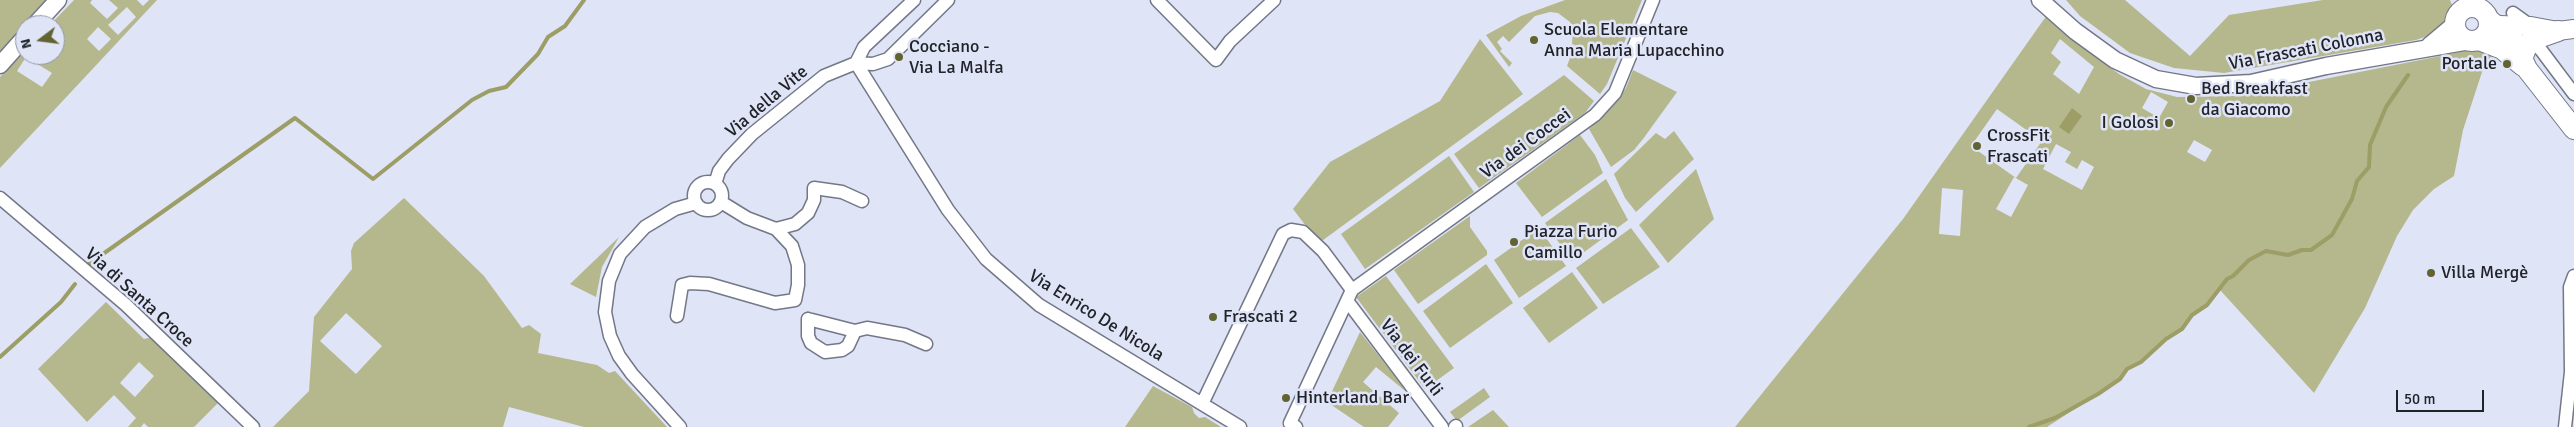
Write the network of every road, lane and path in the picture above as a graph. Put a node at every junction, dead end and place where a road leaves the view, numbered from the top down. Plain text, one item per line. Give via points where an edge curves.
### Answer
1 (58, 0) edge
2 (914, 0) edge
3 (948, 0) edge
4 (1157, 0) edge
5 (1274, 0) edge
6 (1654, 0) edge
7 (2040, 0) edge
8 (2455, 13) edge
9 (2490, 13) edge
10 (45, 15) edge
11 (2566, 30) edge
12 (2526, 36) junction
13 (2479, 41) junction
14 (15, 48) edge
15 (2425, 48) junction
16 (856, 63) junction
17 (2524, 64) junction
18 (0, 65) edge
19 (2574, 94) edge
20 (2574, 129) edge
21 (715, 184) junction
22 (0, 198) edge
23 (862, 201) dead end
24 (720, 202) junction
25 (696, 203) junction
26 (776, 229) junction
27 (2574, 276) edge
28 (795, 300) junction
29 (1349, 303) junction
30 (677, 316) dead end
31 (808, 319) junction
32 (856, 331) junction
33 (926, 344) dead end
34 (1202, 404) junction
35 (253, 427) edge
36 (680, 427) edge
37 (1240, 427) edge
38 (1296, 427) edge
39 (1442, 427) edge
40 (2565, 427) edge

1 - 10 street
2 - 16 street via 864,48
3 - 16 street, Via della Vite via 888,59 873,64
4 - 5 street via 1216,60 1230,41
6 - 29 street, Via dei Coccei via 1615,93 1595,115 1371,276
7 - 15 street, Via Frascati Colonna via 2074,31 2115,60 2156,79 2186,85 2251,83
8 - 9 main road via 2464,8
8 - 13 main road via 2458,34
8 - 15 street, Via Frascati Colonna
9 - 12 main road
9 - 13 main road via 2488,29
11 - 12 main road
12 - 13 main road
12 - 17 main road
12 - 19 street
13 - 15 street, Via Frascati Colonna
13 - 17 main road via 2502,49
14 - 18 street
16 - 21 street, Via della Vite via 824,76 759,128 728,159
16 - 34 street, Via Enrico De Nicola via 948,210 986,259 1039,305
17 - 20 main road
21 - 24 street via 721,191
21 - 25 street via 705,182 699,185 695,191
22 - 35 street, Via di Santa Croce via 126,306
23 - 26 street via 842,192 814,188 814,200 808,213 795,224
24 - 25 street via 707,210
24 - 26 street via 747,218
25 - 36 street via 676,209 645,227 620,254 609,281 605,312 610,336 620,356
26 - 28 street via 792,246 798,265
27 - 40 street via 2570,287 2571,372
28 - 30 street via 775,303 709,284 690,283 682,286
28 - 31 street
29 - 34 street, Via dei Furli via 1316,245 1302,232 1292,230 1283,234
29 - 38 street via 1290,424
29 - 39 street, Via dei Furli
31 - 32 street
31 - 32 street via 808,336 825,352 842,350
32 - 33 street via 867,328
34 - 37 street, Via Enrico De Nicola

